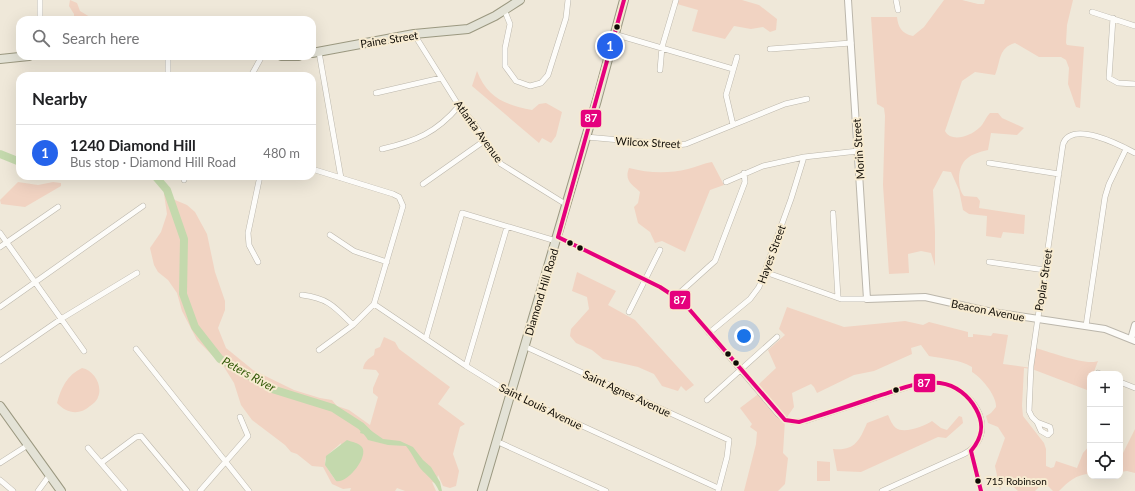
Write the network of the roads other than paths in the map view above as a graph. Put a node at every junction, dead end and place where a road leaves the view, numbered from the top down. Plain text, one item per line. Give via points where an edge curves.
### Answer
1 (40, 0) edge
2 (520, 0) edge
3 (568, 0) edge
4 (624, 0) edge
5 (676, 0) edge
6 (848, 0) edge
7 (896, 0) edge
8 (504, 9) junction
9 (898, 10) dead end
10 (1092, 12) dead end
11 (40, 16) edge
12 (1113, 18) junction
13 (1135, 26) edge
14 (414, 34) junction
15 (614, 34) junction
16 (851, 43) junction
17 (662, 47) junction
18 (770, 49) dead end
19 (316, 53) edge
20 (16, 57) edge
21 (737, 57) dead end
22 (0, 59) edge
23 (168, 60) edge
24 (260, 60) edge
25 (733, 69) junction
26 (660, 70) dead end
27 (168, 72) edge
28 (253, 72) edge
29 (441, 78) junction
30 (1135, 84) edge
31 (376, 93) dead end
32 (807, 99) dead end
33 (459, 106) junction
34 (733, 125) junction
35 (586, 138) junction
36 (484, 141) junction
37 (382, 149) dead end
38 (1126, 149) junction
39 (858, 151) junction
40 (1135, 153) edge
41 (804, 157) junction
42 (989, 163) dead end
43 (316, 170) edge
44 (744, 173) junction
45 (1059, 174) junction
46 (341, 178) junction
47 (259, 180) edge
48 (726, 182) dead end
49 (423, 184) dead end
50 (567, 205) junction
51 (143, 206) dead end
52 (58, 207) dead end
53 (833, 213) dead end
54 (507, 227) junction
55 (0, 233) edge
56 (330, 235) dead end
57 (557, 239) junction
58 (7, 242) junction
59 (0, 247) edge
60 (660, 250) dead end
61 (258, 262) dead end
62 (387, 262) junction
63 (989, 262) dead end
64 (1045, 270) junction
65 (765, 272) junction
66 (137, 273) dead end
67 (645, 279) junction
68 (35, 282) junction
69 (302, 295) dead end
70 (675, 297) junction
71 (838, 298) junction
72 (867, 299) junction
73 (374, 304) junction
74 (0, 307) edge
75 (629, 312) dead end
76 (61, 319) junction
77 (1038, 319) junction
78 (353, 325) junction
79 (1135, 325) edge
80 (1086, 326) junction
81 (709, 333) junction
82 (777, 337) dead end
83 (426, 338) junction
84 (1133, 340) edge
85 (524, 346) junction
86 (136, 349) dead end
87 (319, 350) dead end
88 (84, 351) dead end
89 (0, 361) edge
90 (466, 366) junction
91 (741, 370) junction
92 (1123, 383) edge
93 (1135, 388) edge
94 (510, 393) junction
95 (707, 400) dead end
96 (0, 406) edge
97 (240, 417) dead end
98 (1038, 422) dead end
99 (496, 441) junction
100 (28, 445) junction
101 (88, 448) dead end
102 (971, 451) junction
103 (226, 462) junction
104 (0, 463) edge
105 (101, 463) junction
106 (49, 476) junction
107 (0, 480) edge
108 (484, 490) edge
109 (718, 490) edge
110 (13, 491) edge
111 (38, 491) edge
112 (61, 491) edge
113 (125, 491) edge
114 (187, 491) edge
115 (200, 491) edge
116 (249, 491) edge
117 (606, 491) edge
118 (882, 491) edge
119 (981, 491) edge

1 - 11 street
2 - 8 main road
3 - 8 street via 566,18 548,75 541,83 530,86 516,81 505,66 505,48 510,24
4 - 15 main road, Diamond Hill Road
5 - 17 street
6 - 16 street, Morin Street
7 - 9 street
8 - 14 main road, Paine Street via 468,29
10 - 12 street
12 - 13 street
12 - 30 street via 1109,78 1118,83
14 - 19 main road, Paine Street
14 - 29 street, Atlanta Avenue
15 - 17 street
15 - 35 main road, Diamond Hill Road
16 - 18 street
16 - 39 street, Morin Street
17 - 25 street
17 - 26 street
19 - 46 street
20 - 22 main road
21 - 25 street
23 - 27 street
24 - 28 street
25 - 34 street via 726,95
29 - 31 street
29 - 33 street, Atlanta Avenue
32 - 34 street, Wilcox Street via 785,104
33 - 36 street, Atlanta Avenue via 473,122
33 - 37 street via 434,131 404,144
34 - 35 street, Wilcox Street via 677,146
35 - 50 main road, Diamond Hill Road
36 - 49 street
36 - 50 street, Atlanta Avenue via 501,164
38 - 40 street
38 - 45 street, Poplar Street via 1094,135 1067,136 1063,144
38 - 80 street via 1105,196
39 - 41 street
39 - 72 street, Morin Street
41 - 44 street
41 - 65 street, Hayes Street
42 - 45 street
43 - 46 street
44 - 48 street
44 - 70 street via 744,182 715,261
45 - 64 street, Poplar Street
46 - 62 street via 399,197 403,206
47 - 61 street via 248,232 249,245
50 - 57 main road, Diamond Hill Road
51 - 68 street
52 - 58 street
53 - 71 street
54 - 57 street
54 - 83 street via 462,213
54 - 90 street
55 - 58 street
56 - 62 street via 354,250
57 - 67 street
57 - 85 main road, Diamond Hill Road
58 - 59 street
58 - 68 street
60 - 67 street
62 - 73 street
63 - 64 street
64 - 77 street, Poplar Street
65 - 71 street, Beacon Avenue
65 - 81 street, Hayes Street via 757,291
66 - 76 street
67 - 70 street
67 - 75 street
68 - 74 street
68 - 76 street
69 - 78 street via 325,300 335,306
70 - 81 street
71 - 72 street, Beacon Avenue
72 - 77 street, Beacon Avenue via 918,296
73 - 78 street
73 - 83 street, Saint Louis Avenue
76 - 88 street
76 - 89 street
77 - 80 street, Beacon Avenue
77 - 98 street, Poplar Street via 1030,370 1029,411
78 - 87 street
79 - 84 street
80 - 84 street, Beacon Avenue via 1108,329
81 - 91 street
82 - 91 street
83 - 90 street, Saint Louis Avenue
85 - 94 main road, Diamond Hill Road
85 - 109 street, Saint Agnes Avenue via 729,440
86 - 103 street
90 - 94 street, Saint Louis Avenue
91 - 95 street
91 - 102 street via 785,420 799,422 920,384 946,384 966,396 982,420 980,439
92 - 93 street
94 - 99 main road, Diamond Hill Road
94 - 109 street, Saint Louis Avenue
96 - 100 main road
97 - 103 street via 248,436
99 - 108 main road, Diamond Hill Road
99 - 117 street
100 - 104 street
100 - 106 main road
101 - 105 street
102 - 118 street
102 - 119 street
103 - 115 street
103 - 116 street
105 - 113 street
105 - 114 street via 140,436
106 - 111 street
106 - 112 main road
107 - 110 street

